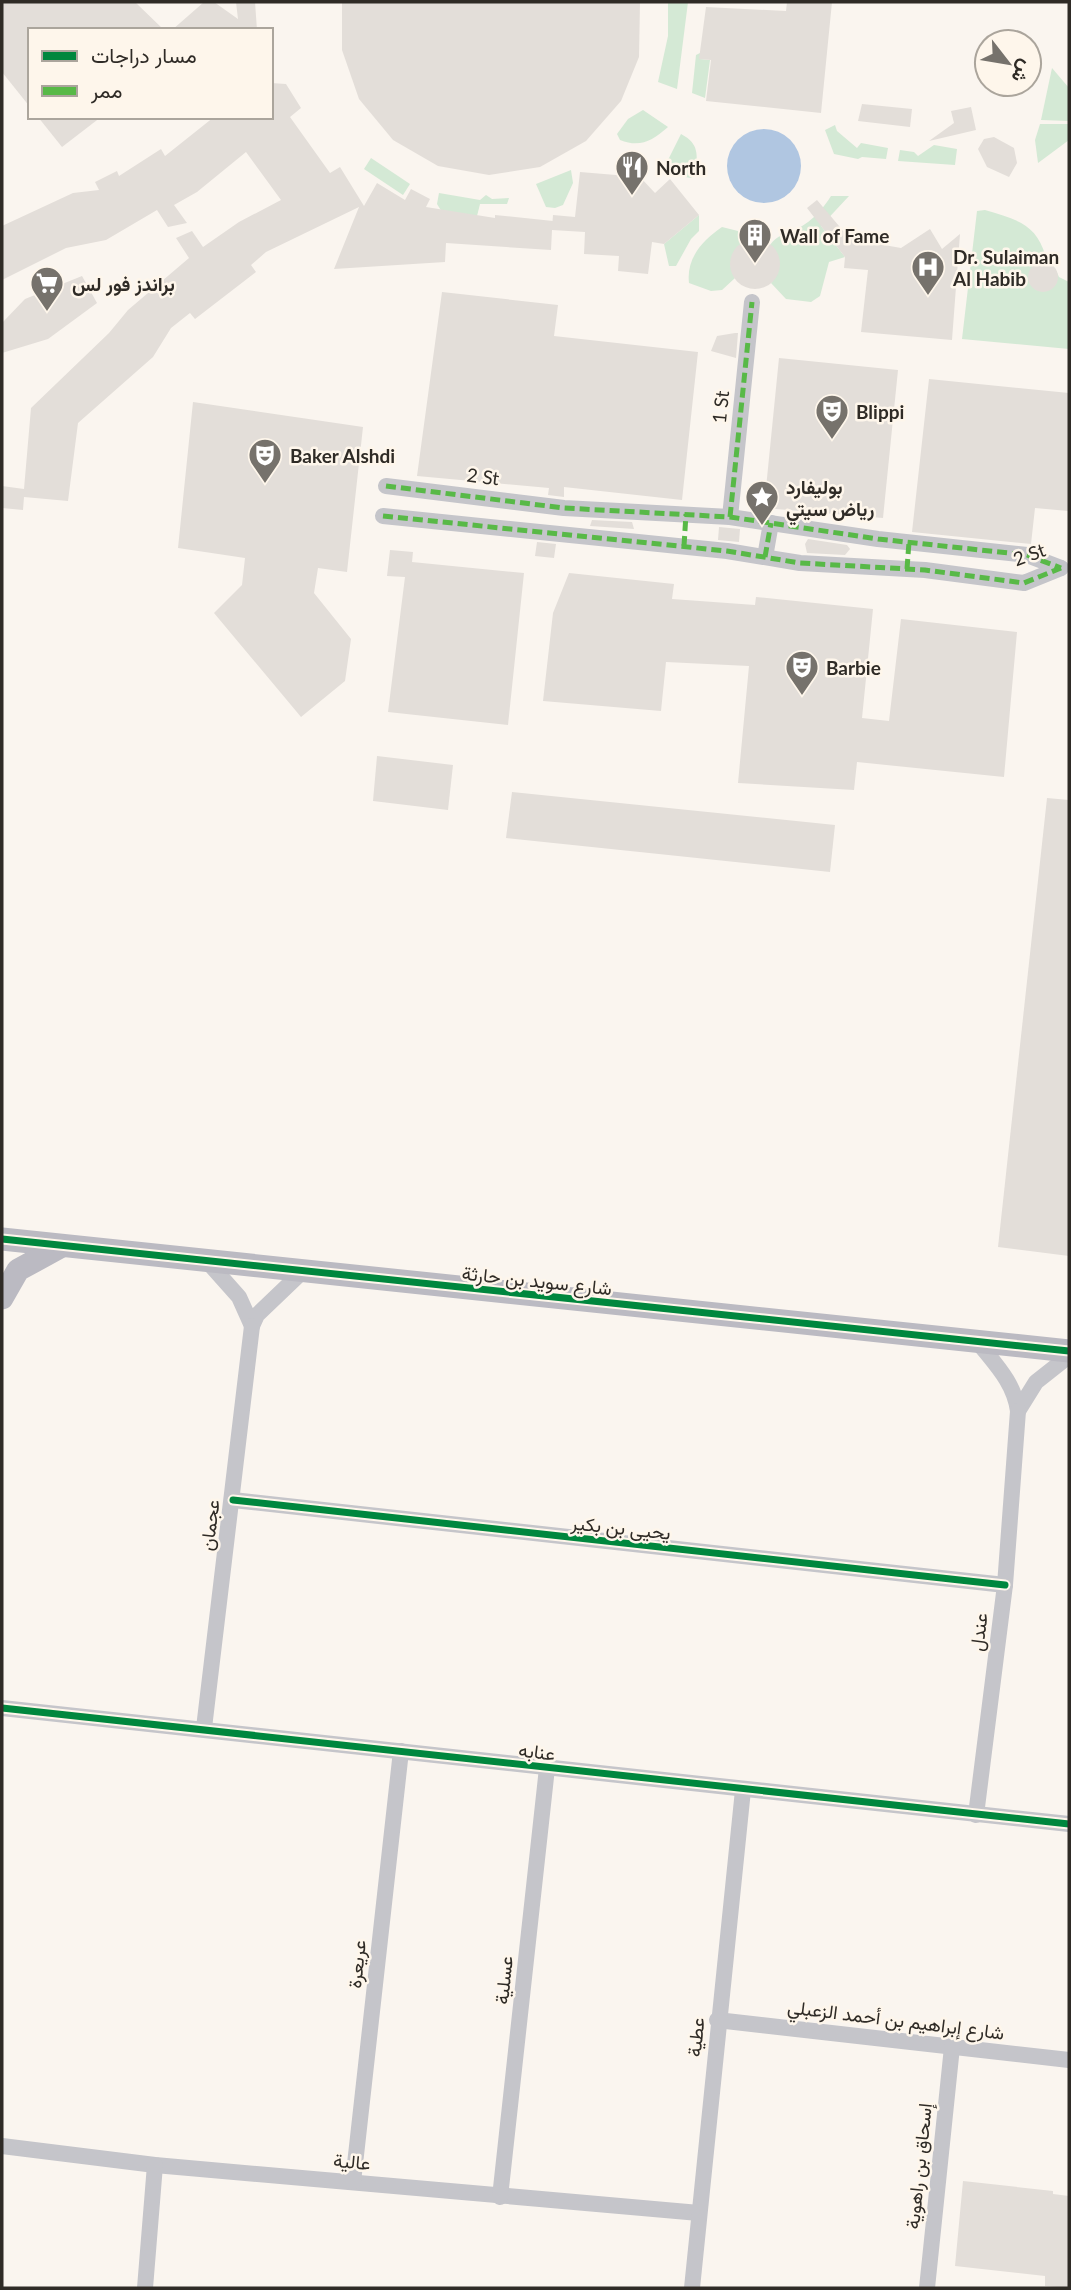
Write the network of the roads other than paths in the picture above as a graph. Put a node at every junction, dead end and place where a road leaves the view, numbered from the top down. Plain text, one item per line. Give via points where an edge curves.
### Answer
1 (752, 302) dead end
2 (386, 486) dead end
3 (553, 506) junction
4 (686, 514) junction
5 (383, 516) dead end
6 (730, 517) junction
7 (771, 523) junction
8 (551, 532) junction
9 (909, 542) junction
10 (684, 546) junction
11 (765, 557) junction
12 (907, 569) junction
13 (2, 1239) edge
14 (62, 1246) junction
15 (207, 1261) junction
16 (303, 1271) junction
17 (2, 1298) edge
18 (253, 1326) junction
19 (977, 1341) junction
20 (1069, 1351) edge
21 (1069, 1356) edge
22 (1018, 1411) junction
23 (233, 1500) junction
24 (1005, 1585) junction
25 (2, 1708) edge
26 (204, 1728) junction
27 (401, 1751) junction
28 (547, 1768) junction
29 (743, 1790) junction
30 (975, 1815) junction
31 (1069, 1824) edge
32 (718, 2020) junction
33 (952, 2047) junction
34 (1069, 2060) edge
35 (2, 2146) edge
36 (155, 2165) junction
37 (353, 2182) junction
38 (500, 2197) junction
39 (699, 2213) junction
40 (145, 2288) edge
41 (692, 2288) edge
42 (927, 2288) edge

1 - 6 street, 1 St
2 - 3 street, 2 St
3 - 4 street, 2 St
3 - 8 street
4 - 6 street, 2 St
4 - 10 street
5 - 8 street, 2 St
6 - 7 street, 2 St
7 - 9 street, 2 St
7 - 11 street
8 - 10 street, 2 St
9 - 12 street
9 - 12 street, 2 St via 1027,555 1061,568 1024,583
10 - 11 street, 2 St
11 - 12 street, 2 St
13 - 14 street, شارع سويد بن حارثة
14 - 15 street, شارع سويد بن حارثة
14 - 17 street via 18,1270
15 - 16 street, شارع سويد بن حارثة
15 - 18 street via 239,1297
16 - 18 street via 257,1315
16 - 19 street, شارع سويد بن حارثة
18 - 23 street, عجمان
19 - 20 street, شارع سويد بن حارثة
19 - 22 street, عندل via 1009,1381
21 - 22 street, عندل via 1036,1382
22 - 24 street, عندل
23 - 24 street, يحيى بن بكير
23 - 26 street, عجمان
24 - 30 street, عندل
25 - 26 street, عنابه
26 - 27 street, عنابه
27 - 28 street, عنابه
27 - 37 street, عريعرة
28 - 29 street, عنابه
28 - 38 street, عسلية
29 - 30 street, عنابه
29 - 32 street, عطية
30 - 31 street, عنابه
32 - 33 street, شارع إبراهيم بن أحمد الزعبلي
32 - 39 street, عطية
33 - 34 street, شارع إبراهيم بن أحمد الزعبلي
33 - 42 street, إسحاق بن راهوية
35 - 36 street, عالية
36 - 37 street, عالية
36 - 40 street
37 - 38 street, عالية
38 - 39 street, عالية
39 - 41 street, عطية

